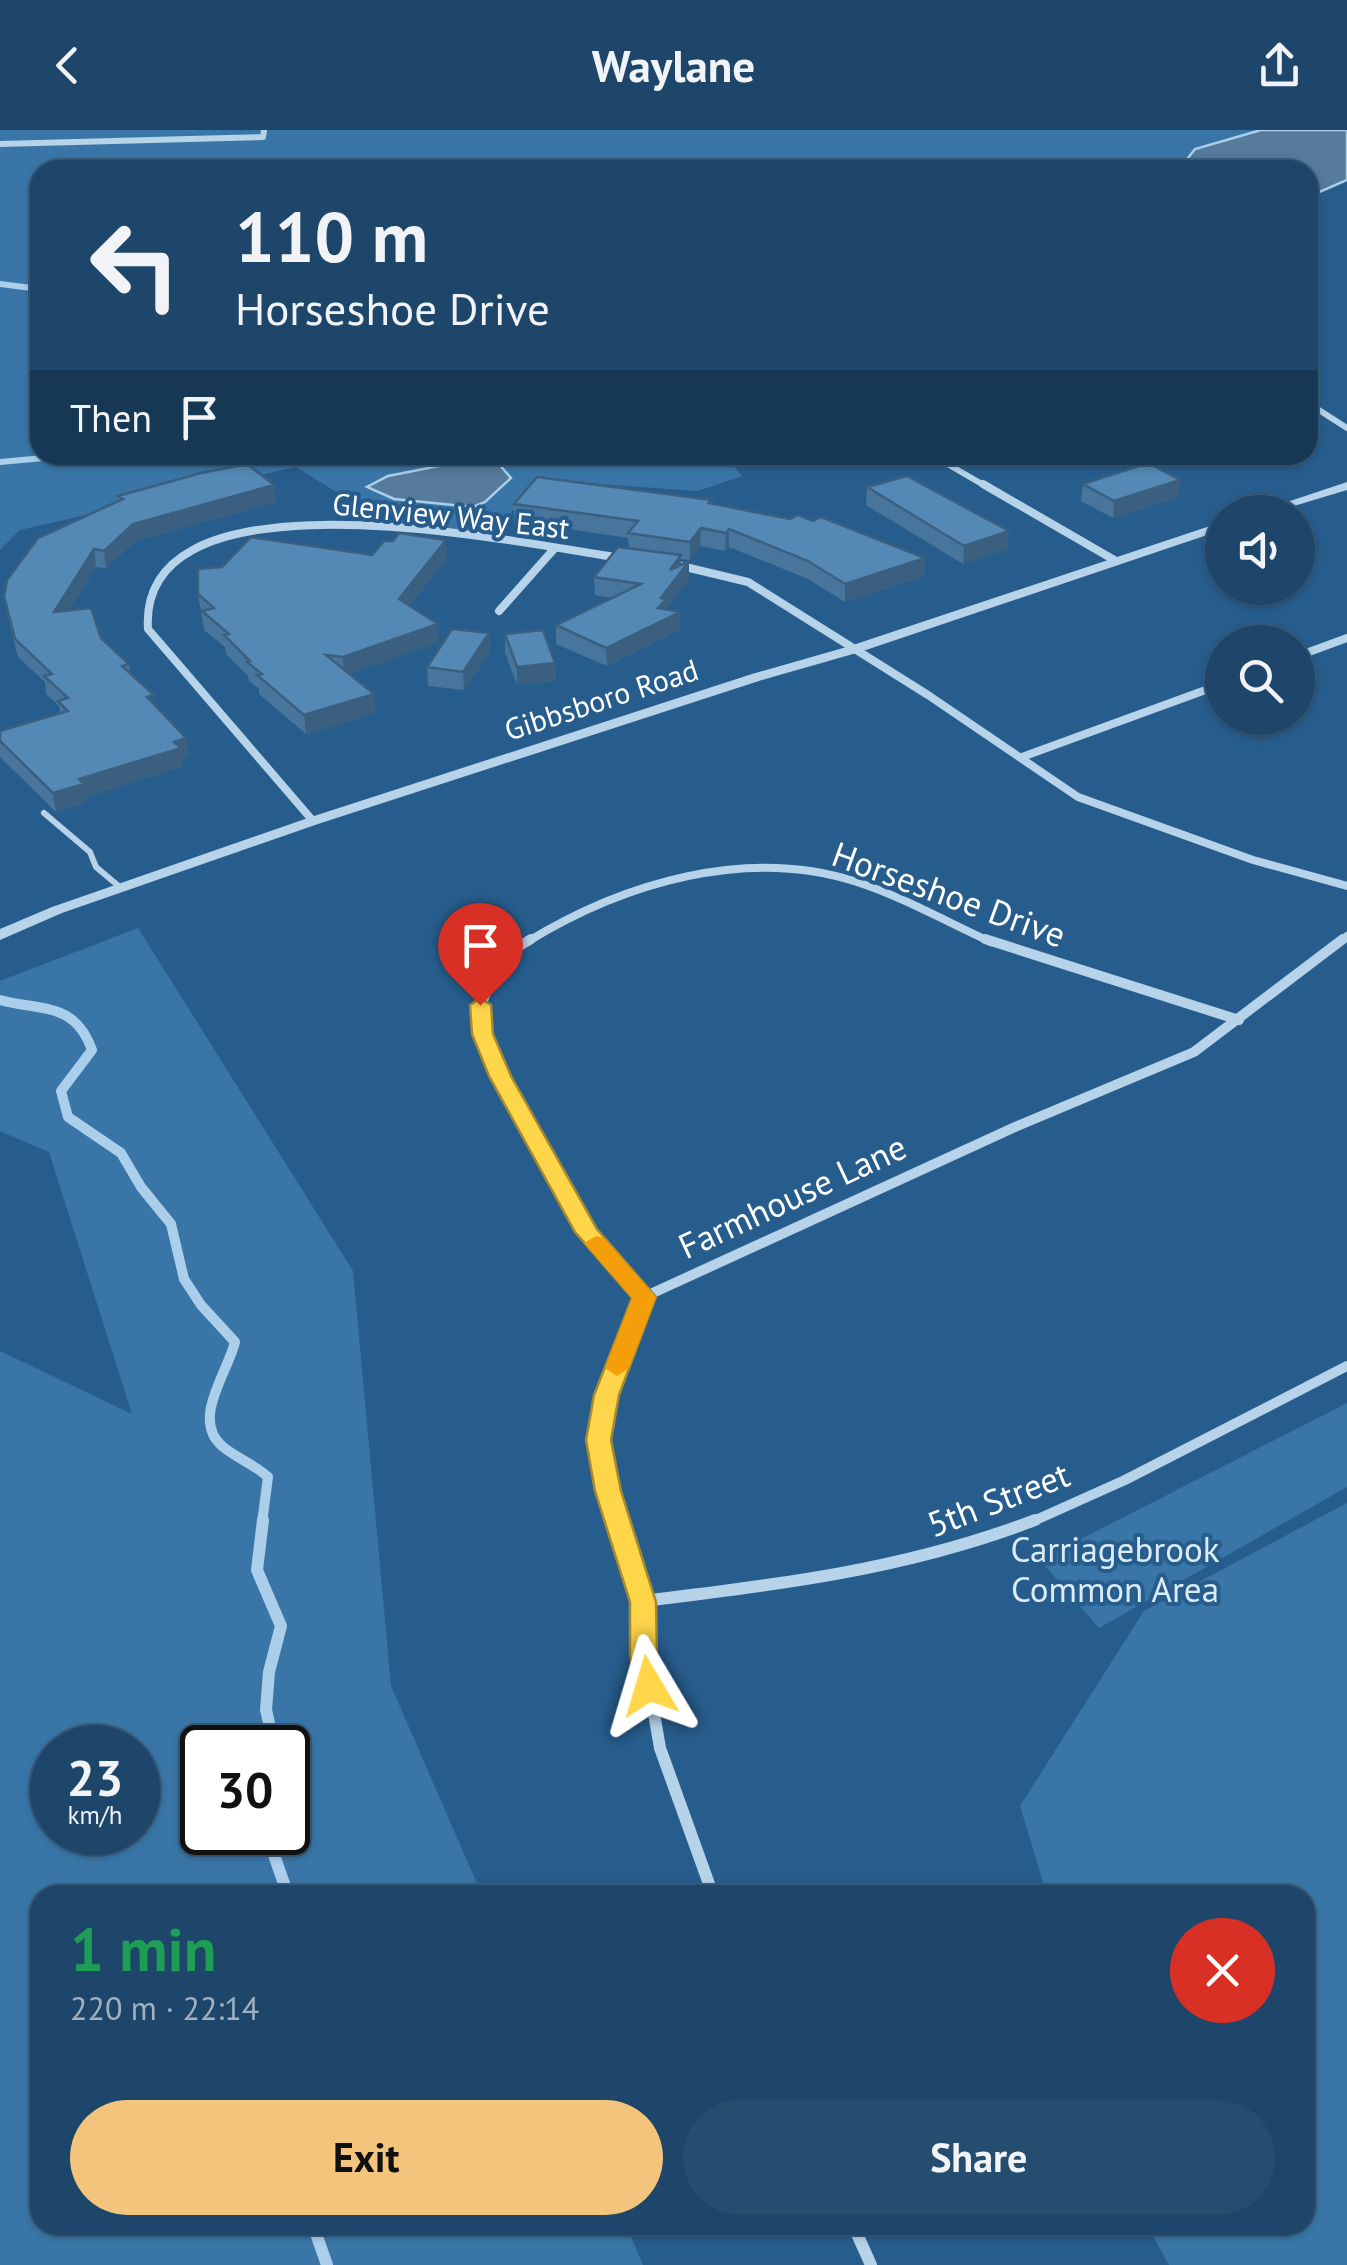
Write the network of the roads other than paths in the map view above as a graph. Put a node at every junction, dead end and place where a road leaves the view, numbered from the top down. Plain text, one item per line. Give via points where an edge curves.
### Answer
1 (63, 130) edge
2 (264, 134) edge
3 (61, 142) junction
4 (0, 144) edge
5 (1318, 409) edge
6 (1347, 428) edge
7 (949, 465) edge
8 (1347, 486) edge
9 (1315, 496) edge
10 (1205, 532) edge
11 (554, 549) junction
12 (628, 559) edge
13 (1116, 561) junction
14 (664, 564) edge
15 (499, 611) dead end
16 (1347, 638) edge
17 (856, 649) junction
18 (1315, 650) edge
19 (1205, 690) edge
20 (1022, 757) junction
21 (44, 813) dead end
22 (314, 821) junction
23 (1347, 886) edge
24 (121, 888) junction
25 (0, 935) edge
26 (1347, 936) edge
27 (1239, 1020) junction
28 (644, 1297) junction
29 (1347, 1366) edge
30 (643, 1602) junction
31 (709, 1885) edge
32 (857, 2235) edge
33 (871, 2265) edge

1 - 3 street
2 - 3 street
3 - 4 street
5 - 6 street
7 - 13 street
8 - 9 street
10 - 13 street, Gibbsboro Road
11 - 12 street, Glenview Way East
11 - 15 street
11 - 22 street, Glenview Way East via 321,522 210,546 153,586 148,629
13 - 17 street, Gibbsboro Road
14 - 17 street via 748,582
16 - 18 street
17 - 20 street
17 - 22 street, Gibbsboro Road
19 - 20 street
20 - 23 street via 1078,797 1142,823
21 - 24 lane
22 - 24 street, Gibbsboro Road
24 - 25 street, Gibbsboro Road
26 - 27 street, Farmhouse Lane
27 - 28 street, Farmhouse Lane via 1194,1052
27 - 28 street, Horseshoe Drive via 994,943 857,882 800,870 703,872 610,901 546,930 508,954 493,976 480,1005 482,1034 587,1232
28 - 30 street via 606,1395 598,1440
29 - 30 street, 5th Street via 988,1539 816,1579
30 - 31 street via 644,1656 660,1748
32 - 33 street

